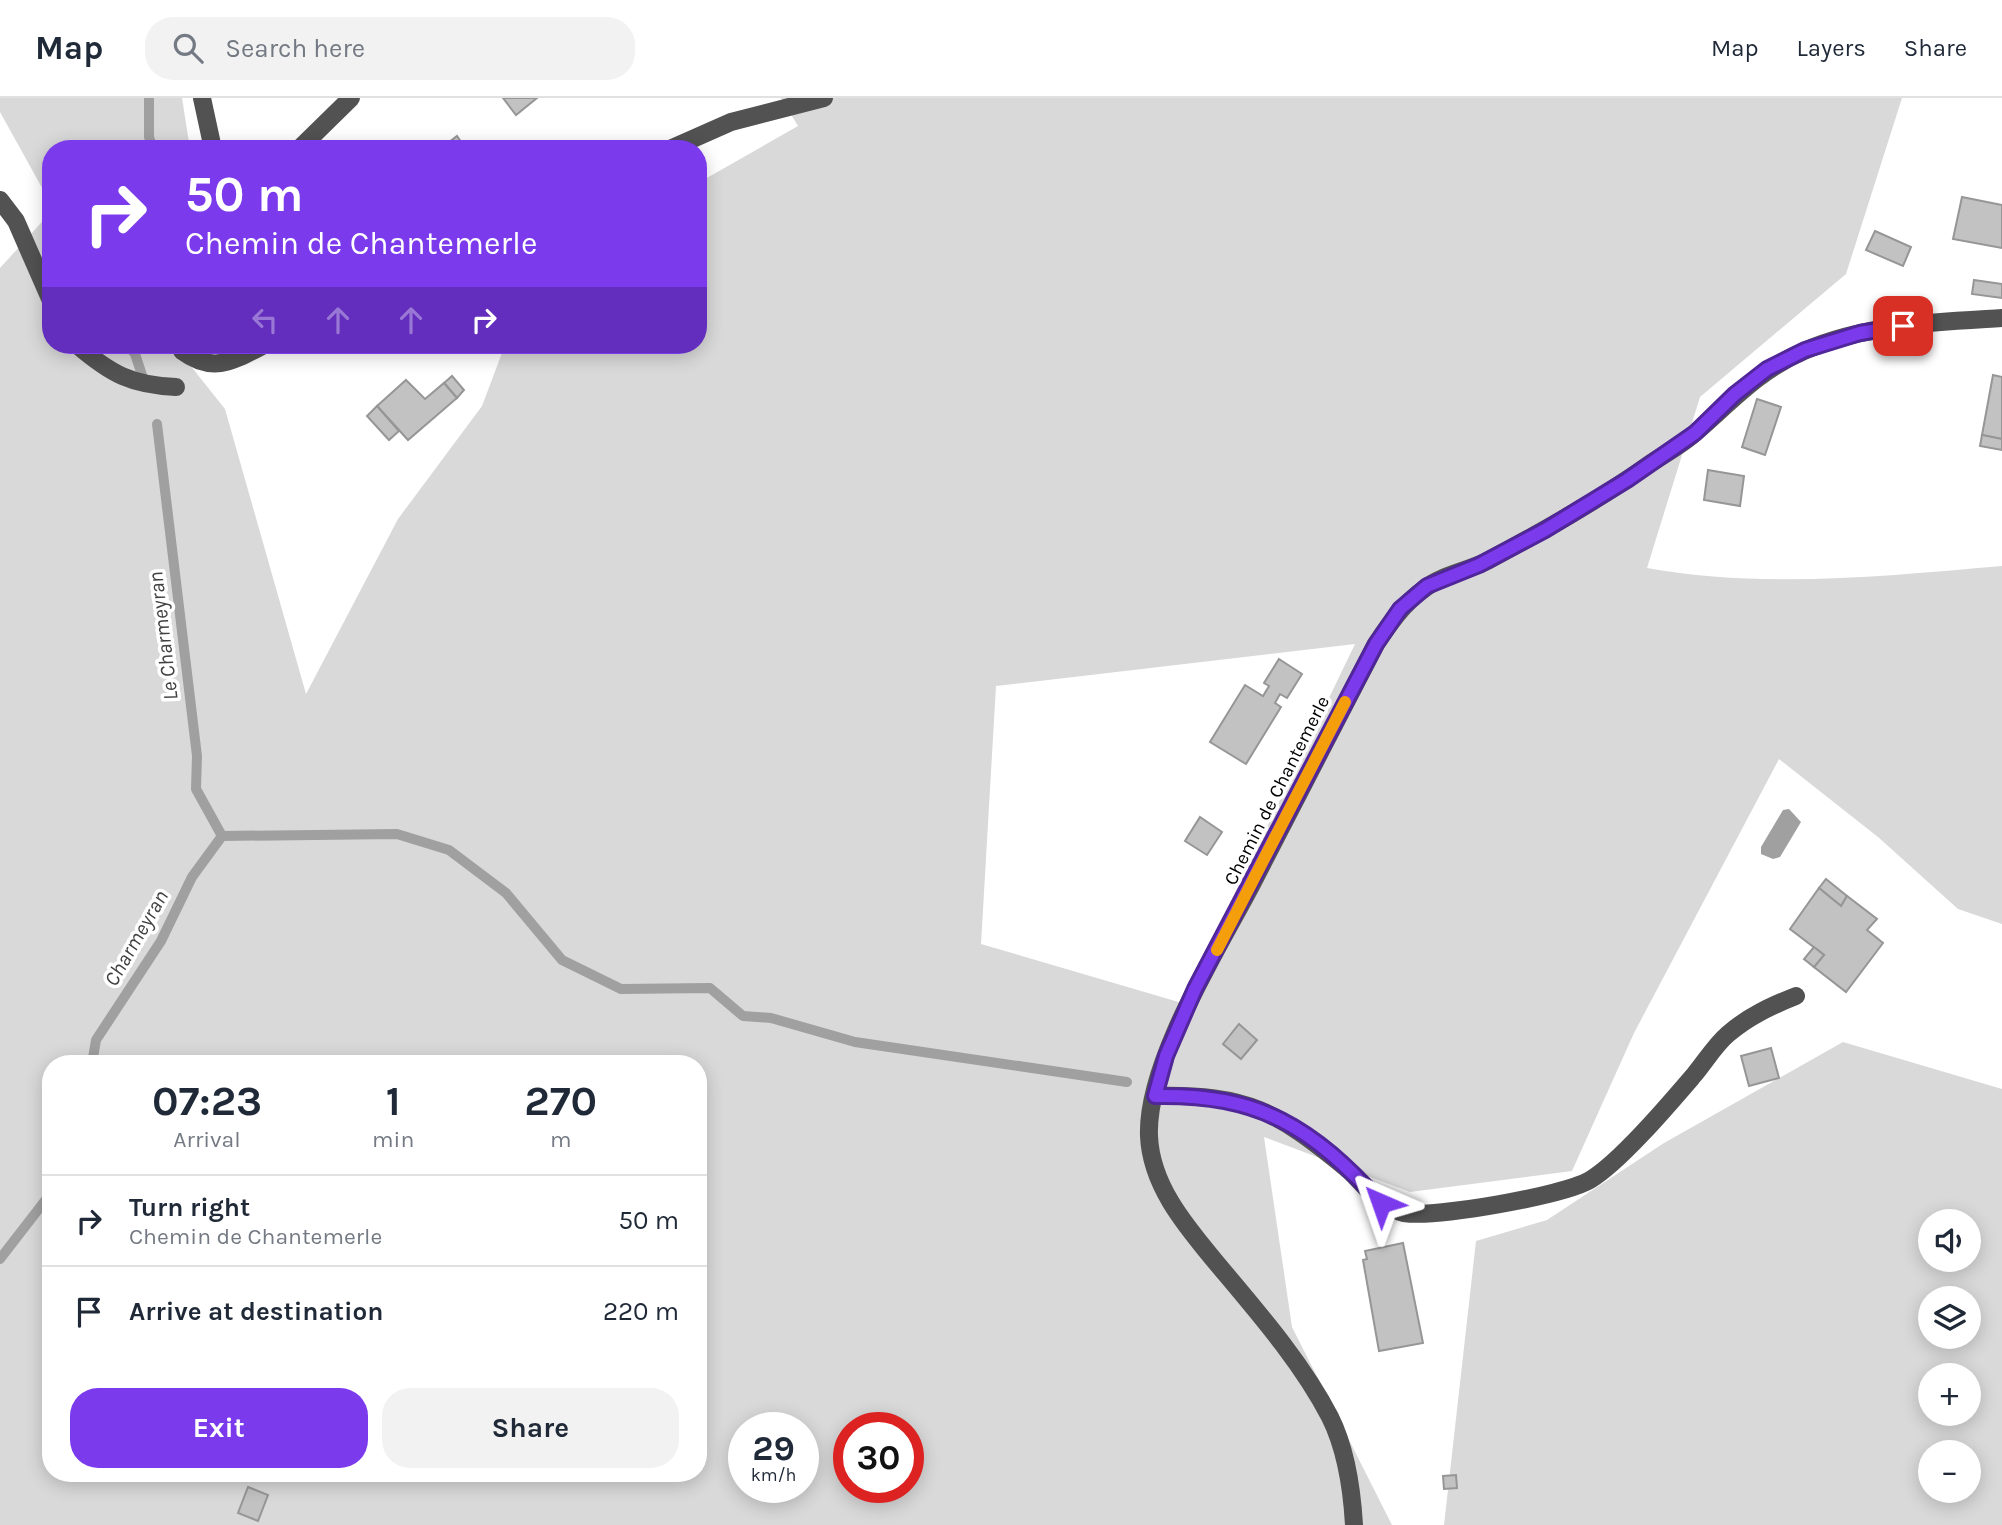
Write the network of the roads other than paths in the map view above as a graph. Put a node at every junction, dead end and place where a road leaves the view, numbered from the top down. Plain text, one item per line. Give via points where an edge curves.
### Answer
1 (202, 98) edge
2 (351, 98) edge
3 (824, 98) edge
4 (211, 140) edge
5 (308, 140) edge
6 (690, 140) edge
7 (0, 200) edge
8 (42, 280) edge
9 (2002, 318) edge
10 (89, 354) edge
11 (188, 354) edge
12 (243, 354) edge
13 (176, 387) dead end
14 (1796, 996) dead end
15 (1155, 1096) junction
16 (1354, 1525) edge

1 - 4 street
2 - 5 street
3 - 6 street via 731,122
7 - 8 street via 16,221
9 - 15 street, Chemin de Chantemerle via 1947,320 1860,333 1805,350 1767,369 1695,433 1627,480 1479,565 1427,586 1400,609 1376,644 1195,989 1166,1056
10 - 13 street via 129,381
11 - 12 street via 206,364
14 - 15 street via 1754,1014 1726,1036 1628,1147 1590,1180 1530,1198 1473,1208 1402,1213 1381,1203 1356,1175 1297,1128 1259,1108 1198,1095
15 - 16 street, Chemin de Chantemerle via 1149,1137 1159,1180 1181,1220 1246,1298 1331,1419 1345,1461

